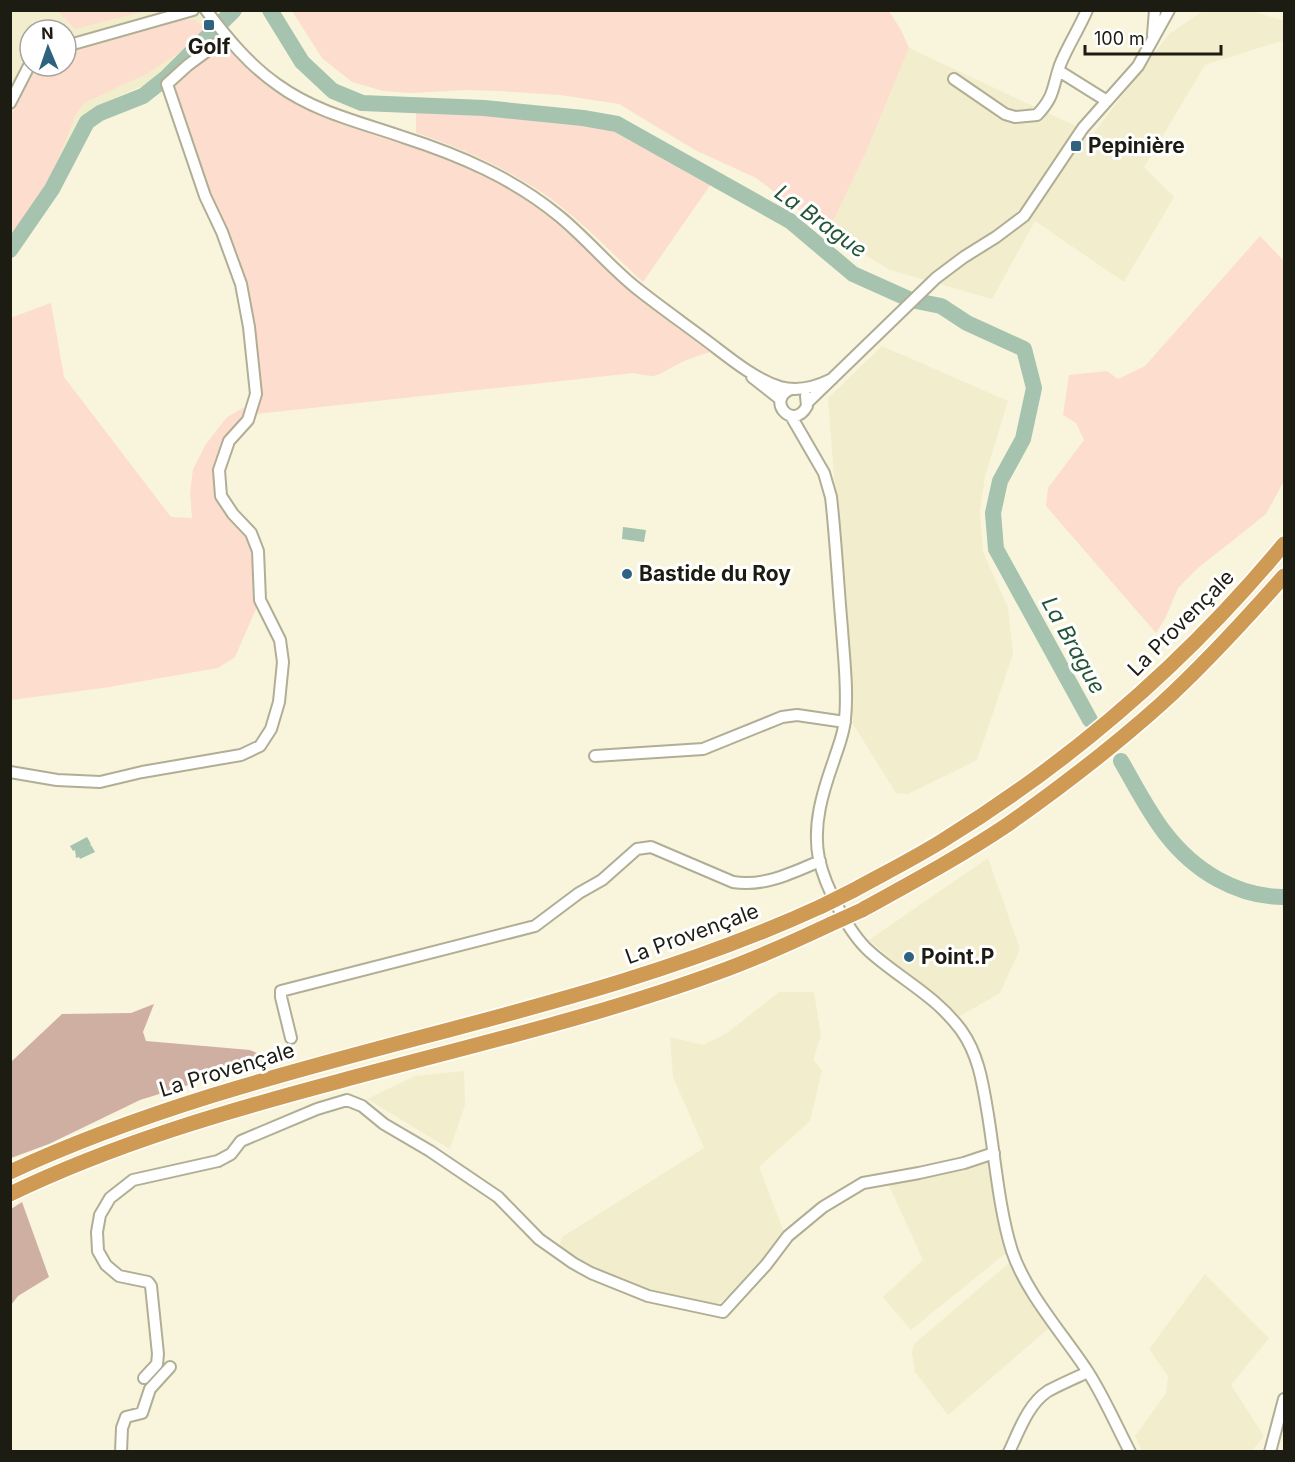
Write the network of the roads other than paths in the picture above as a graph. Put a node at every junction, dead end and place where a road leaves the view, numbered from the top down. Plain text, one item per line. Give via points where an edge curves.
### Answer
1 (193, 10) edge
2 (206, 10) edge
3 (1087, 10) edge
4 (1155, 10) edge
5 (1169, 10) edge
6 (224, 34) junction
7 (1152, 41) junction
8 (78, 43) edge
9 (1058, 75) junction
10 (23, 78) edge
11 (954, 79) dead end
12 (10, 103) edge
13 (1105, 104) junction
14 (738, 364) junction
15 (832, 379) junction
16 (795, 389) junction
17 (780, 399) junction
18 (808, 402) junction
19 (803, 413) junction
20 (791, 416) junction
21 (809, 446) junction
22 (1284, 544) edge
23 (1284, 576) edge
24 (845, 722) junction
25 (595, 756) dead end
26 (10, 772) edge
27 (820, 861) junction
28 (291, 1038) dead end
29 (994, 1153) junction
30 (10, 1172) edge
31 (10, 1194) edge
32 (170, 1367) dead end
33 (1088, 1372) junction
34 (144, 1378) dead end
35 (1284, 1399) edge
36 (121, 1452) edge
37 (1009, 1452) edge
38 (1130, 1452) edge
39 (1270, 1452) edge

1 - 8 street
2 - 6 street
3 - 9 street
4 - 7 street
5 - 7 street
6 - 14 street via 278,86 322,110 446,151 528,192 559,215 635,287
6 - 26 street via 166,84 241,284 249,327 256,394 248,420 229,441 219,470 221,496 252,533 258,551 260,600 280,640 283,662 274,720 260,746 209,761 100,782
7 - 13 street via 1138,66
9 - 11 street via 1044,107 1029,117 1005,114
9 - 13 street
10 - 12 street
13 - 15 street via 1083,128 1024,216 936,278
14 - 16 street via 769,382
14 - 17 street
15 - 16 street
15 - 18 street
16 - 17 street via 782,394
16 - 18 street via 805,394
17 - 20 street via 781,408
18 - 19 street
19 - 20 street
19 - 21 street
20 - 21 street
21 - 24 street via 831,497 845,671
22 - 30 highway, La Provençale, bridge via 1224,612 1147,688 1074,750 960,830 822,906 746,940 646,975 182,1104 90,1137
23 - 31 highway, La Provençale, bridge via 1162,704 1088,765 1006,825 862,910 728,969 640,998 158,1133
24 - 25 street via 797,715 782,717 703,749
24 - 27 street via 821,802 817,835
27 - 28 street via 790,874 747,884 733,882 651,847 637,849 602,880 535,926 281,991
27 - 29 street via 854,936 940,1005 970,1045 978,1061
29 - 33 street via 1012,1251 1037,1297
29 - 34 street via 942,1168 863,1183 823,1206 788,1236 723,1312 648,1296 573,1263 539,1239 498,1197 362,1106 347,1100 241,1142 218,1161 133,1180 110,1198 100,1215 98,1251 119,1276 151,1286 158,1354 157,1364
32 - 36 street via 150,1389 142,1413 126,1417
33 - 37 street via 1047,1392 1036,1402
33 - 38 street
35 - 39 street

